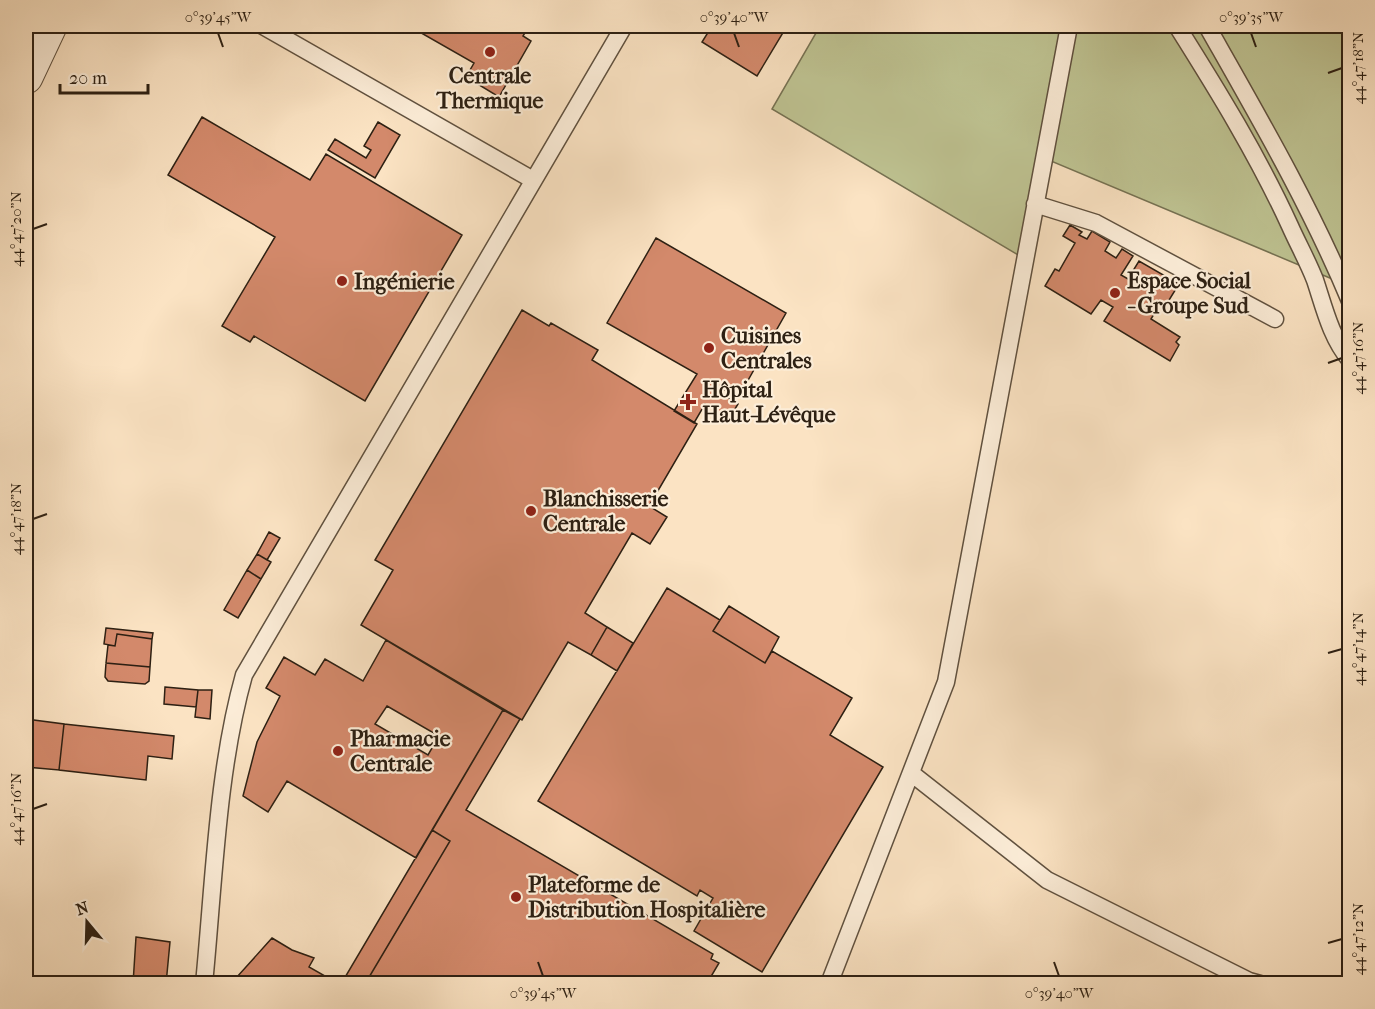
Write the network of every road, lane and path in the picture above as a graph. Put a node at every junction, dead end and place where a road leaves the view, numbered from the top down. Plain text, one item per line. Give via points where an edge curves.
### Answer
1 (50, 26) edge
2 (263, 26) edge
3 (624, 26) edge
4 (1069, 26) edge
5 (1177, 26) edge
6 (1207, 26) edge
7 (26, 77) edge
8 (533, 180) junction
9 (1035, 204) junction
10 (1350, 301) edge
11 (1275, 319) dead end
12 (1350, 360) edge
13 (911, 773) junction
14 (204, 984) edge
15 (829, 984) edge
16 (1260, 984) edge

1 - 7 street
2 - 8 lane
3 - 8 lane
4 - 9 lane
5 - 12 lane via 1234,117 1276,196 1314,277 1331,327
6 - 10 lane via 1297,187
8 - 14 lane via 244,675 234,710 224,783
9 - 11 lane via 1096,223
9 - 13 lane via 946,682
13 - 15 lane
13 - 16 lane via 1047,880

